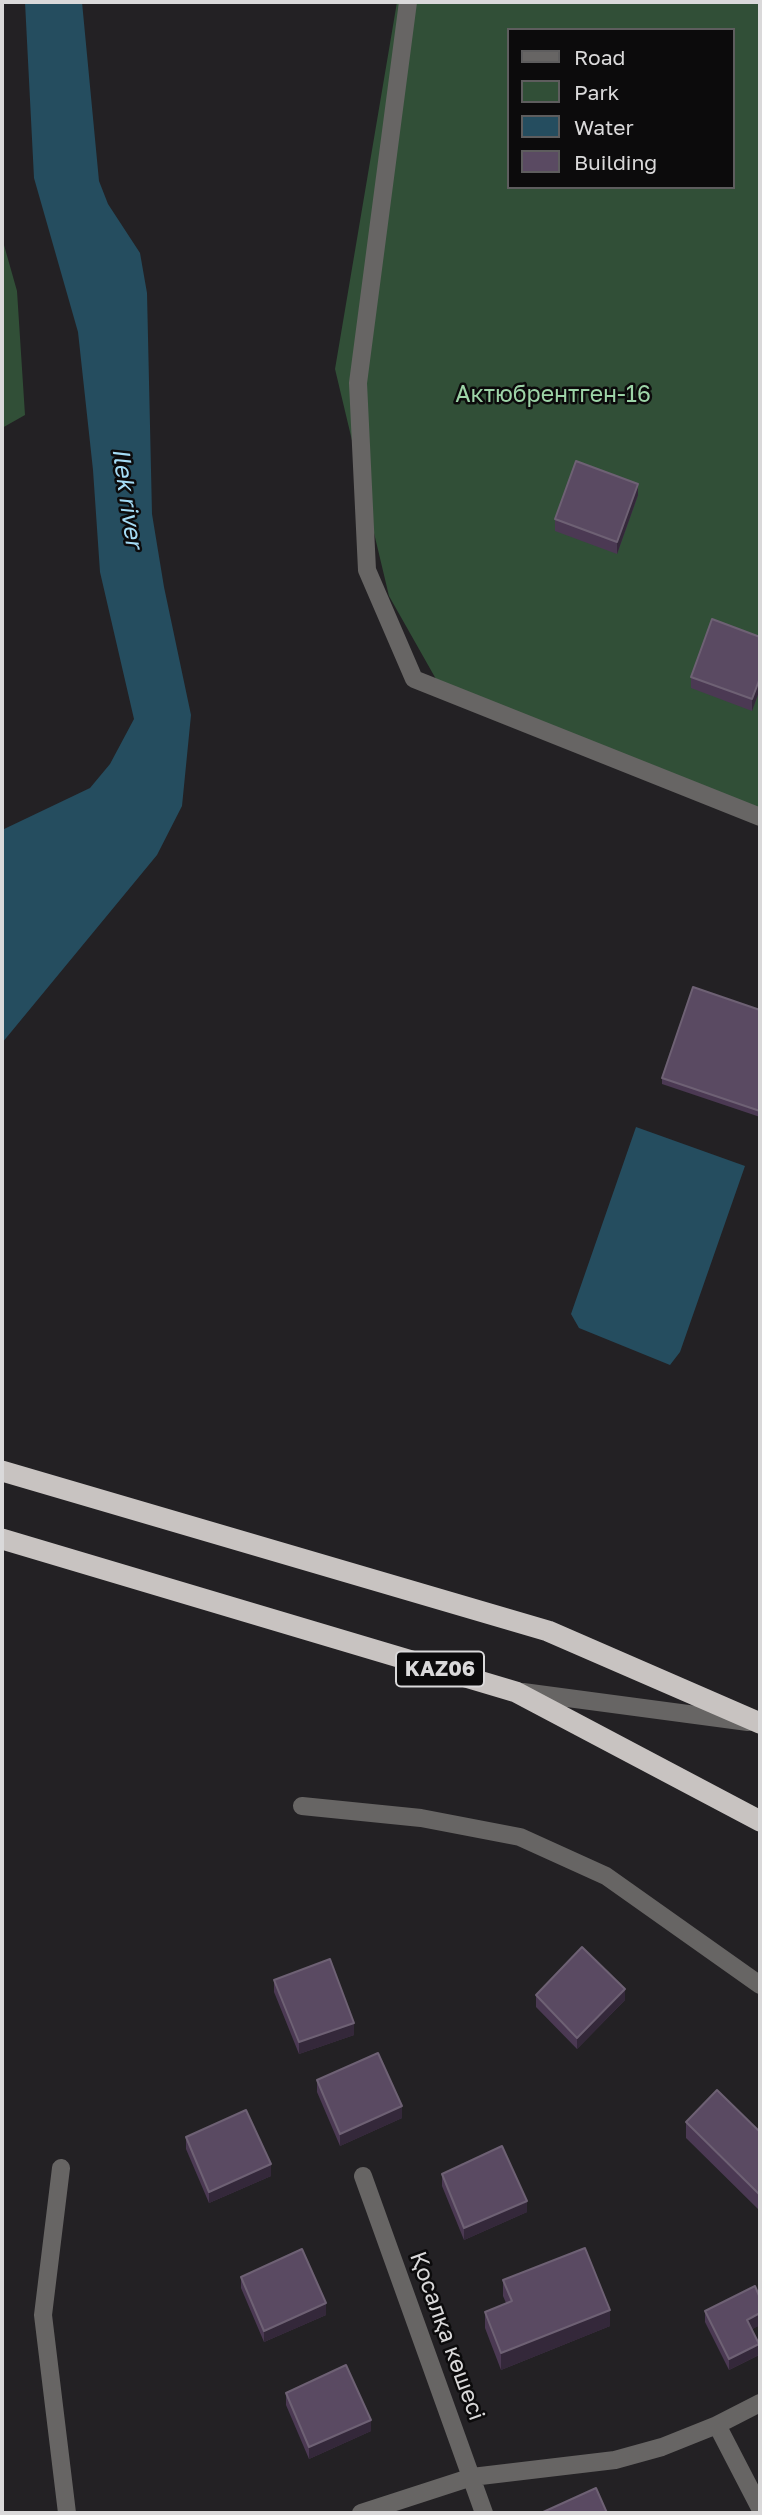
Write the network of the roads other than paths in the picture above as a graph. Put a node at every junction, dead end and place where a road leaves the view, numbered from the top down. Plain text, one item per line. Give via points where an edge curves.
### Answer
1 (408, 2) edge
2 (760, 817) edge
3 (2, 1471) edge
4 (2, 1539) edge
5 (516, 1692) junction
6 (760, 1724) edge
7 (302, 1806) dead end
8 (760, 1821) edge
9 (760, 1985) edge
10 (61, 2168) dead end
11 (363, 2176) dead end
12 (760, 2403) edge
13 (717, 2425) junction
14 (472, 2477) junction
15 (760, 2508) edge
16 (67, 2513) edge
17 (361, 2513) edge
18 (484, 2513) edge

1 - 2 street via 358,383 367,570 372,582 414,679
3 - 6 highway via 548,1631
4 - 5 highway, KАZ06
5 - 6 street
5 - 8 highway, KАZ06
7 - 9 street via 421,1818 520,1837 606,1876
10 - 16 street via 43,2315
11 - 14 street, Қосалқа көшесі
12 - 13 street
13 - 14 street via 615,2460
13 - 15 street
14 - 17 street
14 - 18 street, Қосалқа көшесі

